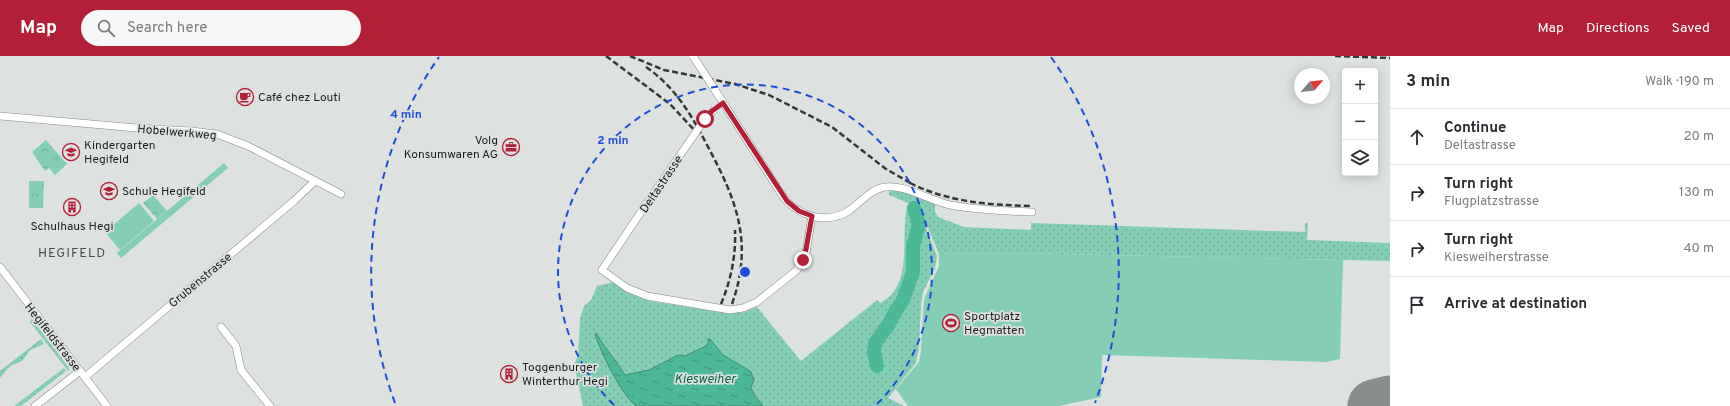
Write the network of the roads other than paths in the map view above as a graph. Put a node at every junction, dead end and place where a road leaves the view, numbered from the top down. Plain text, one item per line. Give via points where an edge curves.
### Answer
1 (694, 56) edge
2 (723, 103) junction
3 (0, 116) edge
4 (315, 181) junction
5 (340, 194) dead end
6 (1032, 212) dead end
7 (812, 216) junction
8 (0, 267) edge
9 (221, 327) dead end
10 (80, 371) junction
11 (84, 377) junction
12 (35, 406) edge
13 (107, 406) edge
14 (270, 406) edge

1 - 2 street, bridge
2 - 7 street via 787,201 799,211
2 - 7 street, Deltastrasse, bridge via 705,119 602,270 627,288 647,296 724,309 743,308 760,300 799,266 806,252
3 - 4 street, Hobelwerkweg via 218,134 248,146
4 - 5 street, Hobelwerkweg
4 - 11 street, Grubenstrasse
6 - 7 street via 962,207 935,201 899,187 888,186 874,191 842,214
8 - 10 street, Hegifeldstrasse
9 - 14 street via 236,346 241,370
10 - 11 street, Hegifeldstrasse
10 - 12 street
11 - 13 street, Hegifeldstrasse

